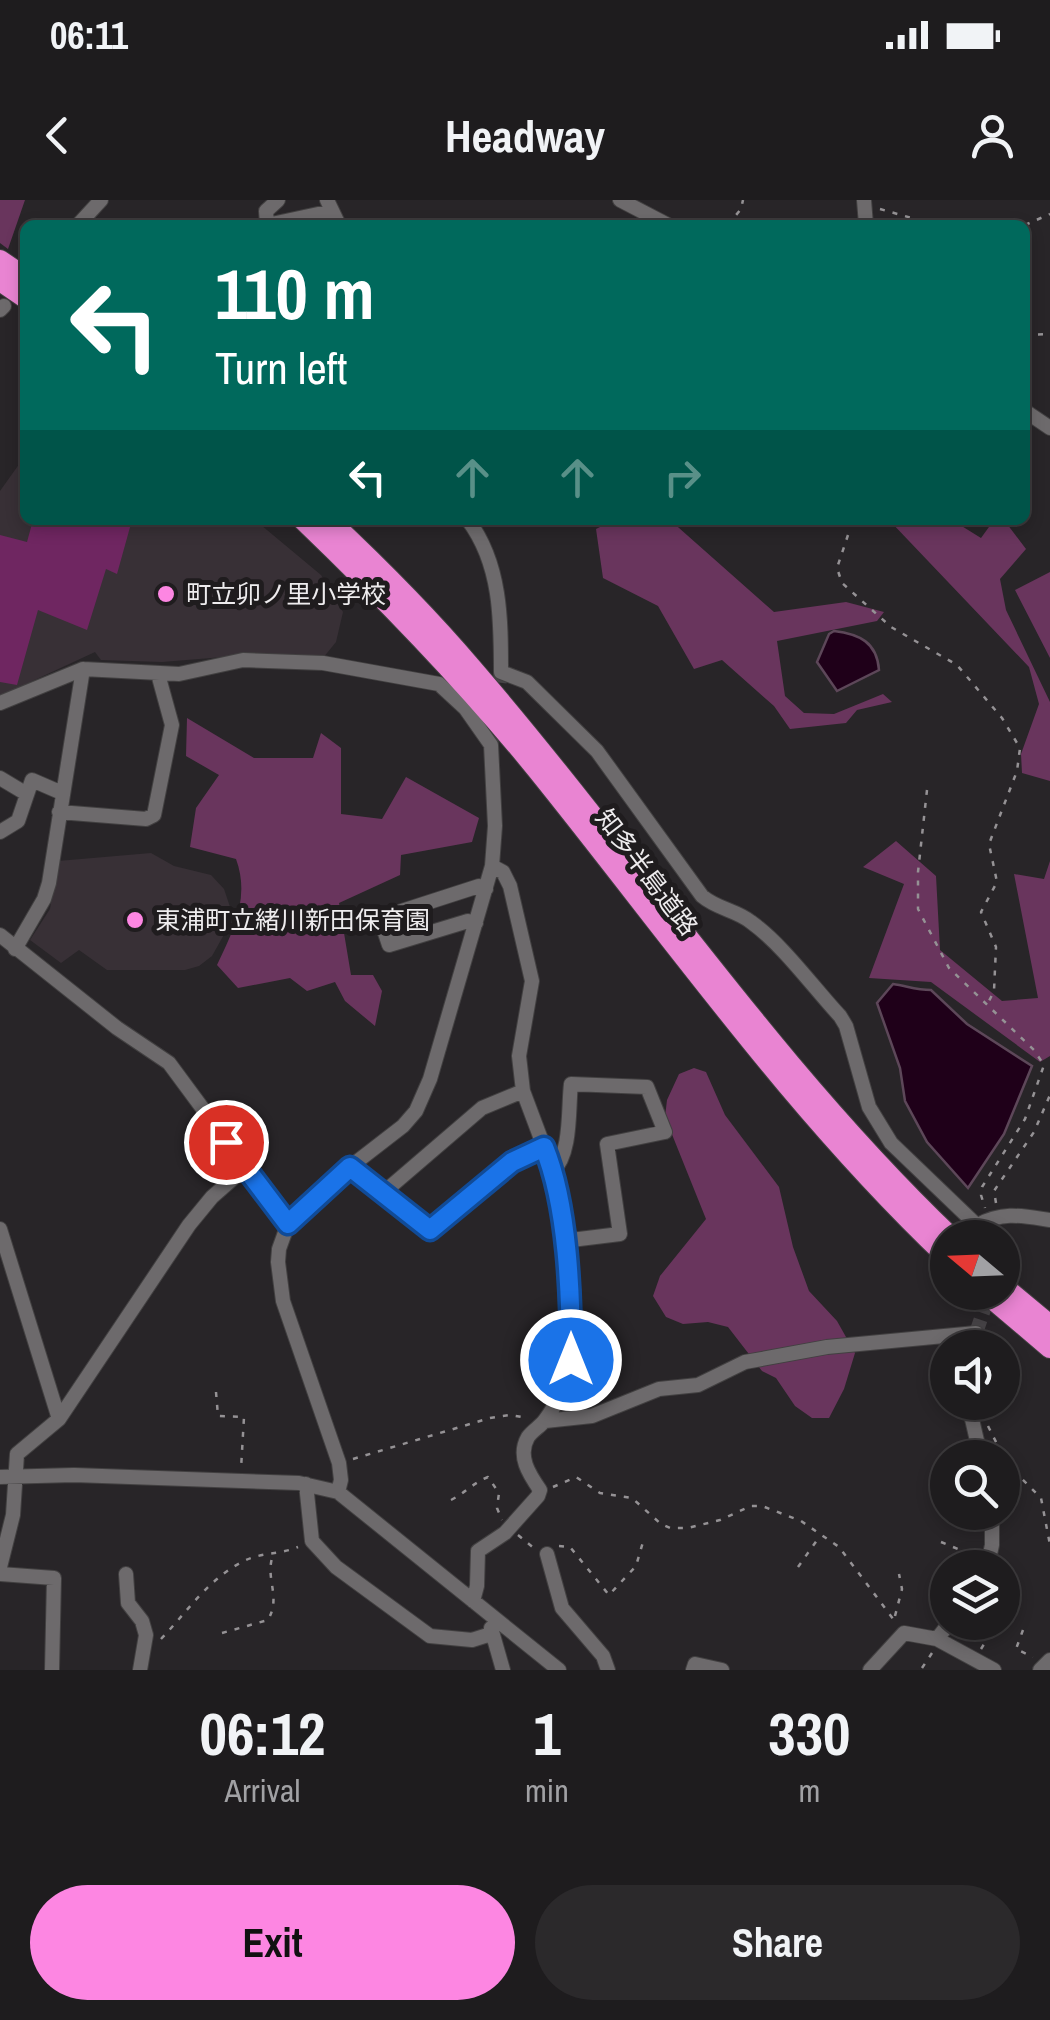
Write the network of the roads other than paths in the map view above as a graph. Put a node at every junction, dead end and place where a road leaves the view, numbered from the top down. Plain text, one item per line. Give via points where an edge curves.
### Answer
1 (101, 200) edge
2 (278, 200) edge
3 (620, 200) edge
4 (333, 212) edge
5 (83, 220) edge
6 (267, 220) edge
7 (303, 220) edge
8 (658, 220) edge
9 (308, 525) edge
10 (335, 525) edge
11 (471, 525) edge
12 (83, 669) junction
13 (158, 674) junction
14 (0, 704) edge
15 (0, 778) edge
16 (26, 793) junction
17 (62, 793) junction
18 (59, 812) junction
19 (0, 832) edge
20 (492, 866) junction
21 (486, 889) junction
22 (476, 924) junction
23 (0, 935) edge
24 (14, 949) junction
25 (523, 1091) junction
26 (544, 1147) junction
27 (350, 1167) junction
28 (245, 1168) junction
29 (553, 1171) junction
30 (383, 1193) junction
31 (989, 1219) joint
32 (934, 1220) edge
33 (1050, 1220) edge
34 (288, 1224) junction
35 (0, 1229) edge
36 (563, 1240) junction
37 (930, 1240) edge
38 (1020, 1300) edge
39 (1005, 1310) edge
40 (1050, 1325) edge
41 (930, 1337) edge
42 (1050, 1348) edge
43 (59, 1419) junction
44 (545, 1421) junction
45 (8, 1477) edge
46 (306, 1484) junction
47 (338, 1492) junction
48 (547, 1554) road end
49 (0, 1571) edge
50 (126, 1574) dead end
51 (472, 1601) junction
52 (492, 1615) junction
53 (491, 1634) junction
54 (930, 1638) edge
55 (938, 1640) edge
56 (52, 1670) edge
57 (140, 1670) edge
58 (503, 1670) edge
59 (559, 1670) edge
60 (608, 1670) edge
61 (693, 1670) edge
62 (722, 1670) edge
63 (870, 1670) edge
64 (994, 1670) edge

1 - 5 street
2 - 6 street via 266,211
3 - 8 street
4 - 7 street
9 - 37 highway, 知多半島道路 via 458,678 784,1084
10 - 32 highway, 知多半島道路 via 470,665 796,1073
11 - 31 street via 487,550 500,608 502,672 527,682 597,752 702,896 757,926 840,1016 869,1107 891,1144
12 - 13 street
12 - 14 street
12 - 17 street
13 - 18 street via 172,725 154,815
13 - 20 street via 243,660 323,663 439,684 491,744
15 - 16 street
16 - 17 street via 32,780
16 - 19 street via 18,821
17 - 18 street
18 - 24 street via 44,900
20 - 21 street
20 - 25 street via 510,886 532,981 519,1056
21 - 22 street
21 - 22 street via 380,918 389,946
22 - 27 street via 416,1111
23 - 24 street
24 - 28 street via 158,1053
25 - 26 street
25 - 30 street via 482,1108
26 - 29 street
26 - 30 street via 512,1162 430,1230
27 - 30 street
27 - 34 street
28 - 34 street
28 - 43 street via 189,1226
29 - 36 street
29 - 36 street via 564,1148 571,1084 647,1087 665,1132 608,1144 620,1234
31 - 33 street
34 - 47 street via 279,1249 280,1288 339,1463
35 - 43 street
36 - 44 street via 571,1360
38 - 40 highway
39 - 42 highway
41 - 44 street via 746,1362 698,1385 660,1389 592,1416
43 - 45 street via 17,1454
44 - 51 street via 526,1440 524,1454 538,1496 478,1551
45 - 46 street
45 - 49 street via 13,1514
46 - 47 street
46 - 53 street via 312,1540 358,1584 430,1636 472,1640
47 - 51 street
48 - 60 street via 562,1608
49 - 56 street via 54,1578
50 - 57 street via 128,1603 146,1635
51 - 52 street
52 - 53 street
52 - 59 street
53 - 58 street
54 - 63 street via 904,1633
55 - 64 street
61 - 62 street via 695,1664

